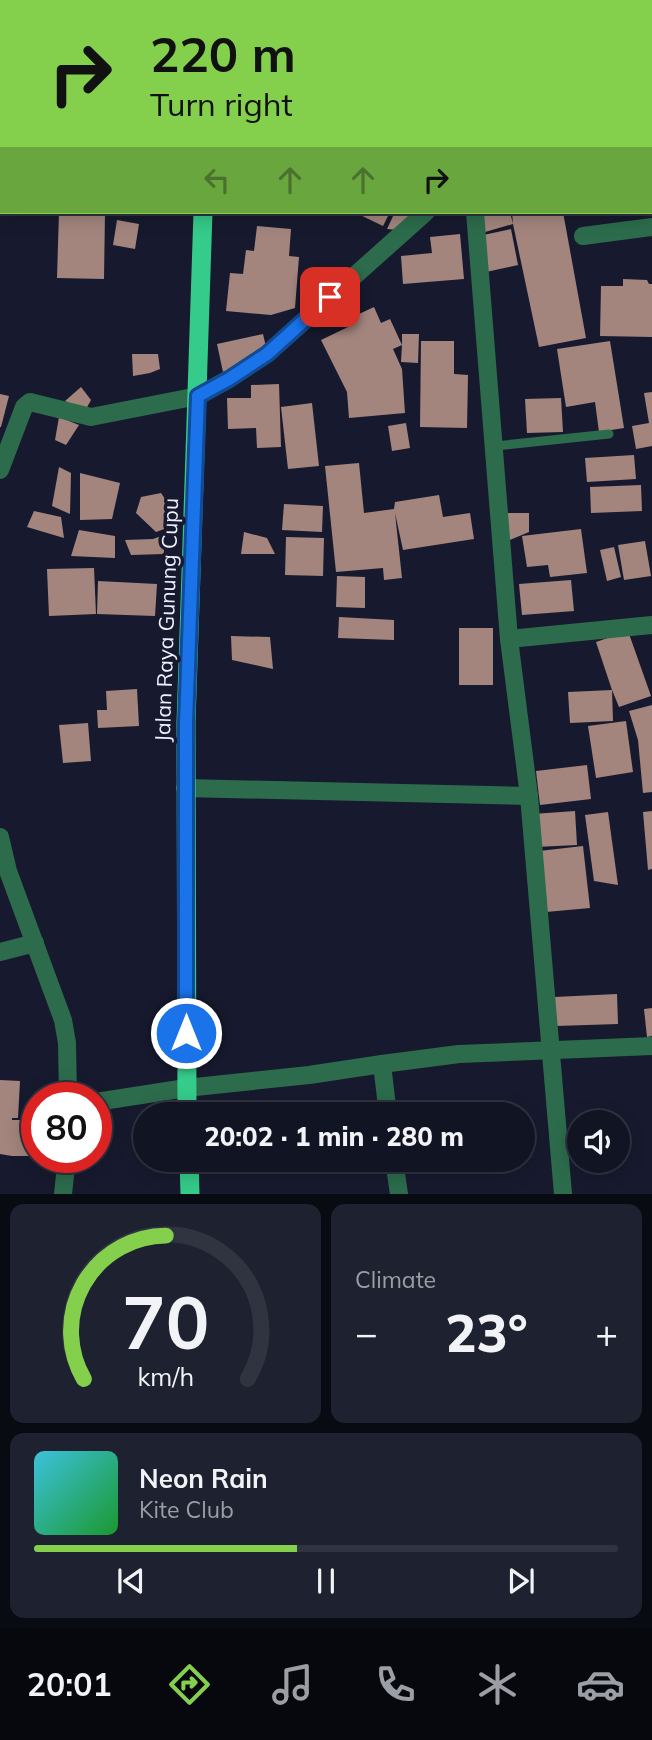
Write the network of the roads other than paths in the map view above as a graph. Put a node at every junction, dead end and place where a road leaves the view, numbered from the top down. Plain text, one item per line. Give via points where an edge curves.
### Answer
1 (203, 214) edge
2 (424, 214) edge
3 (475, 214) edge
4 (652, 227) edge
5 (583, 236) dead end
6 (198, 396) junction
7 (609, 434) dead end
8 (495, 446) junction
9 (0, 470) edge
10 (652, 625) edge
11 (509, 639) junction
12 (185, 788) junction
13 (529, 796) junction
14 (0, 837) edge
15 (35, 943) junction
16 (0, 952) edge
17 (652, 1046) edge
18 (551, 1051) junction
19 (382, 1063) junction
20 (68, 1082) edge
21 (186, 1088) junction
22 (112, 1100) edge
23 (187, 1102) edge
24 (386, 1102) edge
25 (189, 1172) edge
26 (396, 1172) edge
27 (65, 1173) edge
28 (63, 1194) edge
29 (190, 1194) edge
30 (399, 1194) edge
31 (563, 1194) edge

1 - 6 highway, Jalan Raya Gunung Cupu
2 - 6 street via 267,354
3 - 8 street
4 - 5 street
6 - 9 street via 91,417 27,403
6 - 12 highway, Jalan Raya Gunung Cupu
7 - 8 lane
8 - 11 street
10 - 11 street
11 - 13 street
12 - 13 street
12 - 21 highway, Jalan Raya Gunung Cupu
13 - 18 street
14 - 15 street
15 - 16 street
15 - 20 street via 66,1032
17 - 18 street
18 - 19 street via 459,1054
18 - 31 street
19 - 21 street
19 - 24 street
21 - 22 street
21 - 23 highway, Jalan Raya Gunung Cupu
25 - 29 highway
26 - 30 street
27 - 28 street

